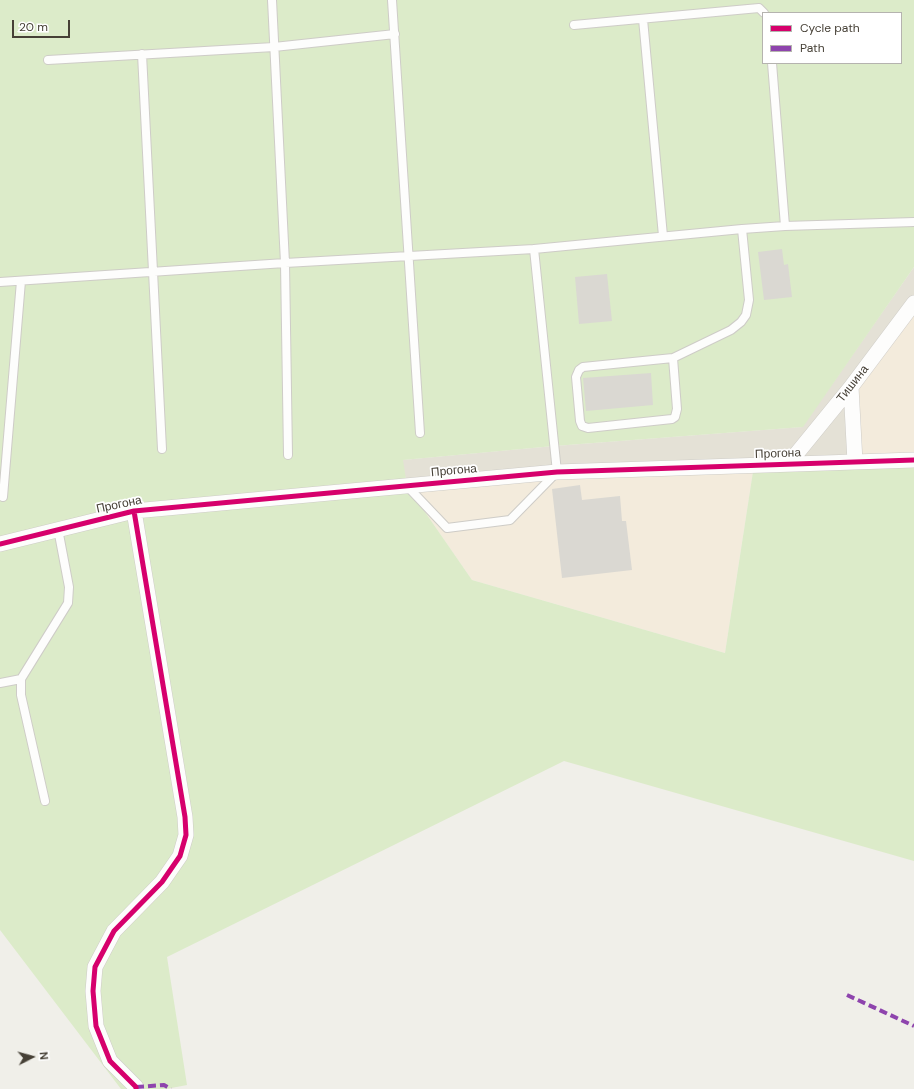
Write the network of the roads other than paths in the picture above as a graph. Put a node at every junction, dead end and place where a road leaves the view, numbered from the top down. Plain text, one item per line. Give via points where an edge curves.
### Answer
1 (272, 0) edge
2 (392, 0) edge
3 (763, 12) edge
4 (643, 19) junction
5 (574, 25) dead end
6 (395, 34) junction
7 (274, 47) junction
8 (142, 54) junction
9 (48, 60) dead end
10 (772, 64) edge
11 (914, 222) edge
12 (785, 226) junction
13 (742, 229) junction
14 (662, 236) junction
15 (534, 249) junction
16 (410, 256) junction
17 (285, 263) junction
18 (154, 271) junction
19 (21, 281) junction
20 (0, 282) edge
21 (914, 303) edge
22 (673, 358) junction
23 (851, 387) junction
24 (420, 433) dead end
25 (162, 449) dead end
26 (288, 455) dead end
27 (914, 460) edge
28 (855, 462) junction
29 (789, 463) junction
30 (557, 472) junction
31 (407, 486) junction
32 (3, 497) dead end
33 (134, 511) junction
34 (58, 529) junction
35 (0, 544) edge
36 (21, 679) junction
37 (0, 683) edge
38 (45, 801) dead end
39 (136, 1089) edge

1 - 7 lane
2 - 6 lane
3 - 4 lane via 759,8
4 - 5 lane
4 - 14 lane
6 - 7 lane
6 - 16 lane
7 - 8 lane
7 - 17 lane
8 - 9 lane
8 - 18 lane
10 - 12 lane
11 - 12 lane
12 - 13 lane
13 - 14 lane
13 - 22 lane via 749,300 746,315 731,330
14 - 15 lane
15 - 16 lane
15 - 30 lane
16 - 17 lane
16 - 24 lane
17 - 18 lane
17 - 26 lane
18 - 19 lane
18 - 25 lane
19 - 20 lane
19 - 32 lane
21 - 23 street, Тишина
22 - 22 lane via 583,367 576,378 582,426 588,428 675,417 678,409
23 - 28 street
23 - 29 street, Тишина
27 - 28 street, Прогона
28 - 29 street, Прогона
29 - 30 street, Прогона
30 - 31 street, Прогона
30 - 31 lane via 510,520 447,528
31 - 33 street, Прогона
33 - 34 street, Прогона
33 - 39 street via 186,835 180,856 162,882 114,931 95,967 93,991 96,1026 110,1061
34 - 35 street, Прогона
34 - 36 lane via 69,587 68,603
36 - 37 lane
36 - 38 lane via 22,695

